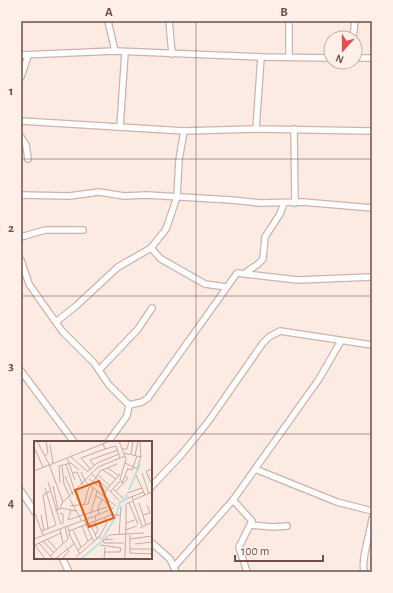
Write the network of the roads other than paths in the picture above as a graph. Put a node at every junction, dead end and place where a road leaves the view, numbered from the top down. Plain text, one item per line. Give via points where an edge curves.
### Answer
1 (108, 21) edge
2 (169, 21) edge
3 (289, 21) edge
4 (115, 51) junction
5 (125, 52) junction
6 (172, 54) junction
7 (21, 55) edge
8 (28, 56) junction
9 (261, 57) junction
10 (288, 57) junction
11 (323, 58) edge
12 (21, 78) edge
13 (21, 121) edge
14 (120, 126) junction
15 (256, 129) junction
16 (294, 130) junction
17 (184, 131) junction
18 (372, 131) edge
19 (21, 137) edge
20 (28, 159) dead end
21 (21, 195) edge
22 (177, 197) junction
23 (295, 202) junction
24 (284, 203) junction
25 (372, 208) edge
26 (83, 230) dead end
27 (21, 237) edge
28 (150, 248) junction
29 (21, 260) edge
30 (245, 273) junction
31 (372, 277) edge
32 (226, 287) junction
33 (152, 308) dead end
34 (56, 322) junction
35 (341, 341) junction
36 (372, 345) edge
37 (99, 370) junction
38 (21, 371) edge
39 (130, 405) junction
40 (73, 441) edge
41 (109, 441) edge
42 (255, 469) junction
43 (152, 486) edge
44 (21, 491) edge
45 (233, 500) junction
46 (34, 510) edge
47 (372, 511) edge
48 (372, 519) edge
49 (251, 525) junction
50 (287, 526) dead end
51 (152, 543) edge
52 (62, 559) edge
53 (175, 569) edge
54 (69, 572) edge
55 (247, 572) edge
56 (364, 572) edge

1 - 4 street
2 - 6 street
3 - 10 street
4 - 5 street
4 - 8 street
5 - 6 street
5 - 14 street
6 - 9 street
7 - 8 street
8 - 12 street
9 - 10 street
9 - 15 street
10 - 11 street
13 - 14 street
14 - 17 street
15 - 16 street
15 - 17 street
16 - 18 street
16 - 23 street
17 - 22 street
19 - 20 street via 26,145
21 - 22 street via 55,196 99,192 124,196
22 - 24 street
22 - 28 street via 166,228
23 - 24 street
23 - 25 street
24 - 30 street via 265,237 263,259
26 - 27 street via 45,230
28 - 32 street via 161,260 205,284
28 - 34 street via 118,267
29 - 34 street via 29,284
30 - 31 street via 298,280
30 - 32 street via 236,273
32 - 39 street via 148,398
33 - 37 street via 138,329
34 - 37 street
35 - 36 street
35 - 42 street via 319,379
35 - 43 street via 286,331 269,337 208,422
37 - 39 street via 109,385
38 - 40 street
39 - 41 street via 127,416
42 - 45 street
42 - 47 street via 337,502
44 - 46 street
45 - 49 street via 252,521
45 - 53 street
48 - 56 street via 363,562
49 - 50 street
49 - 55 street via 239,547
51 - 53 street via 166,555
52 - 54 street

